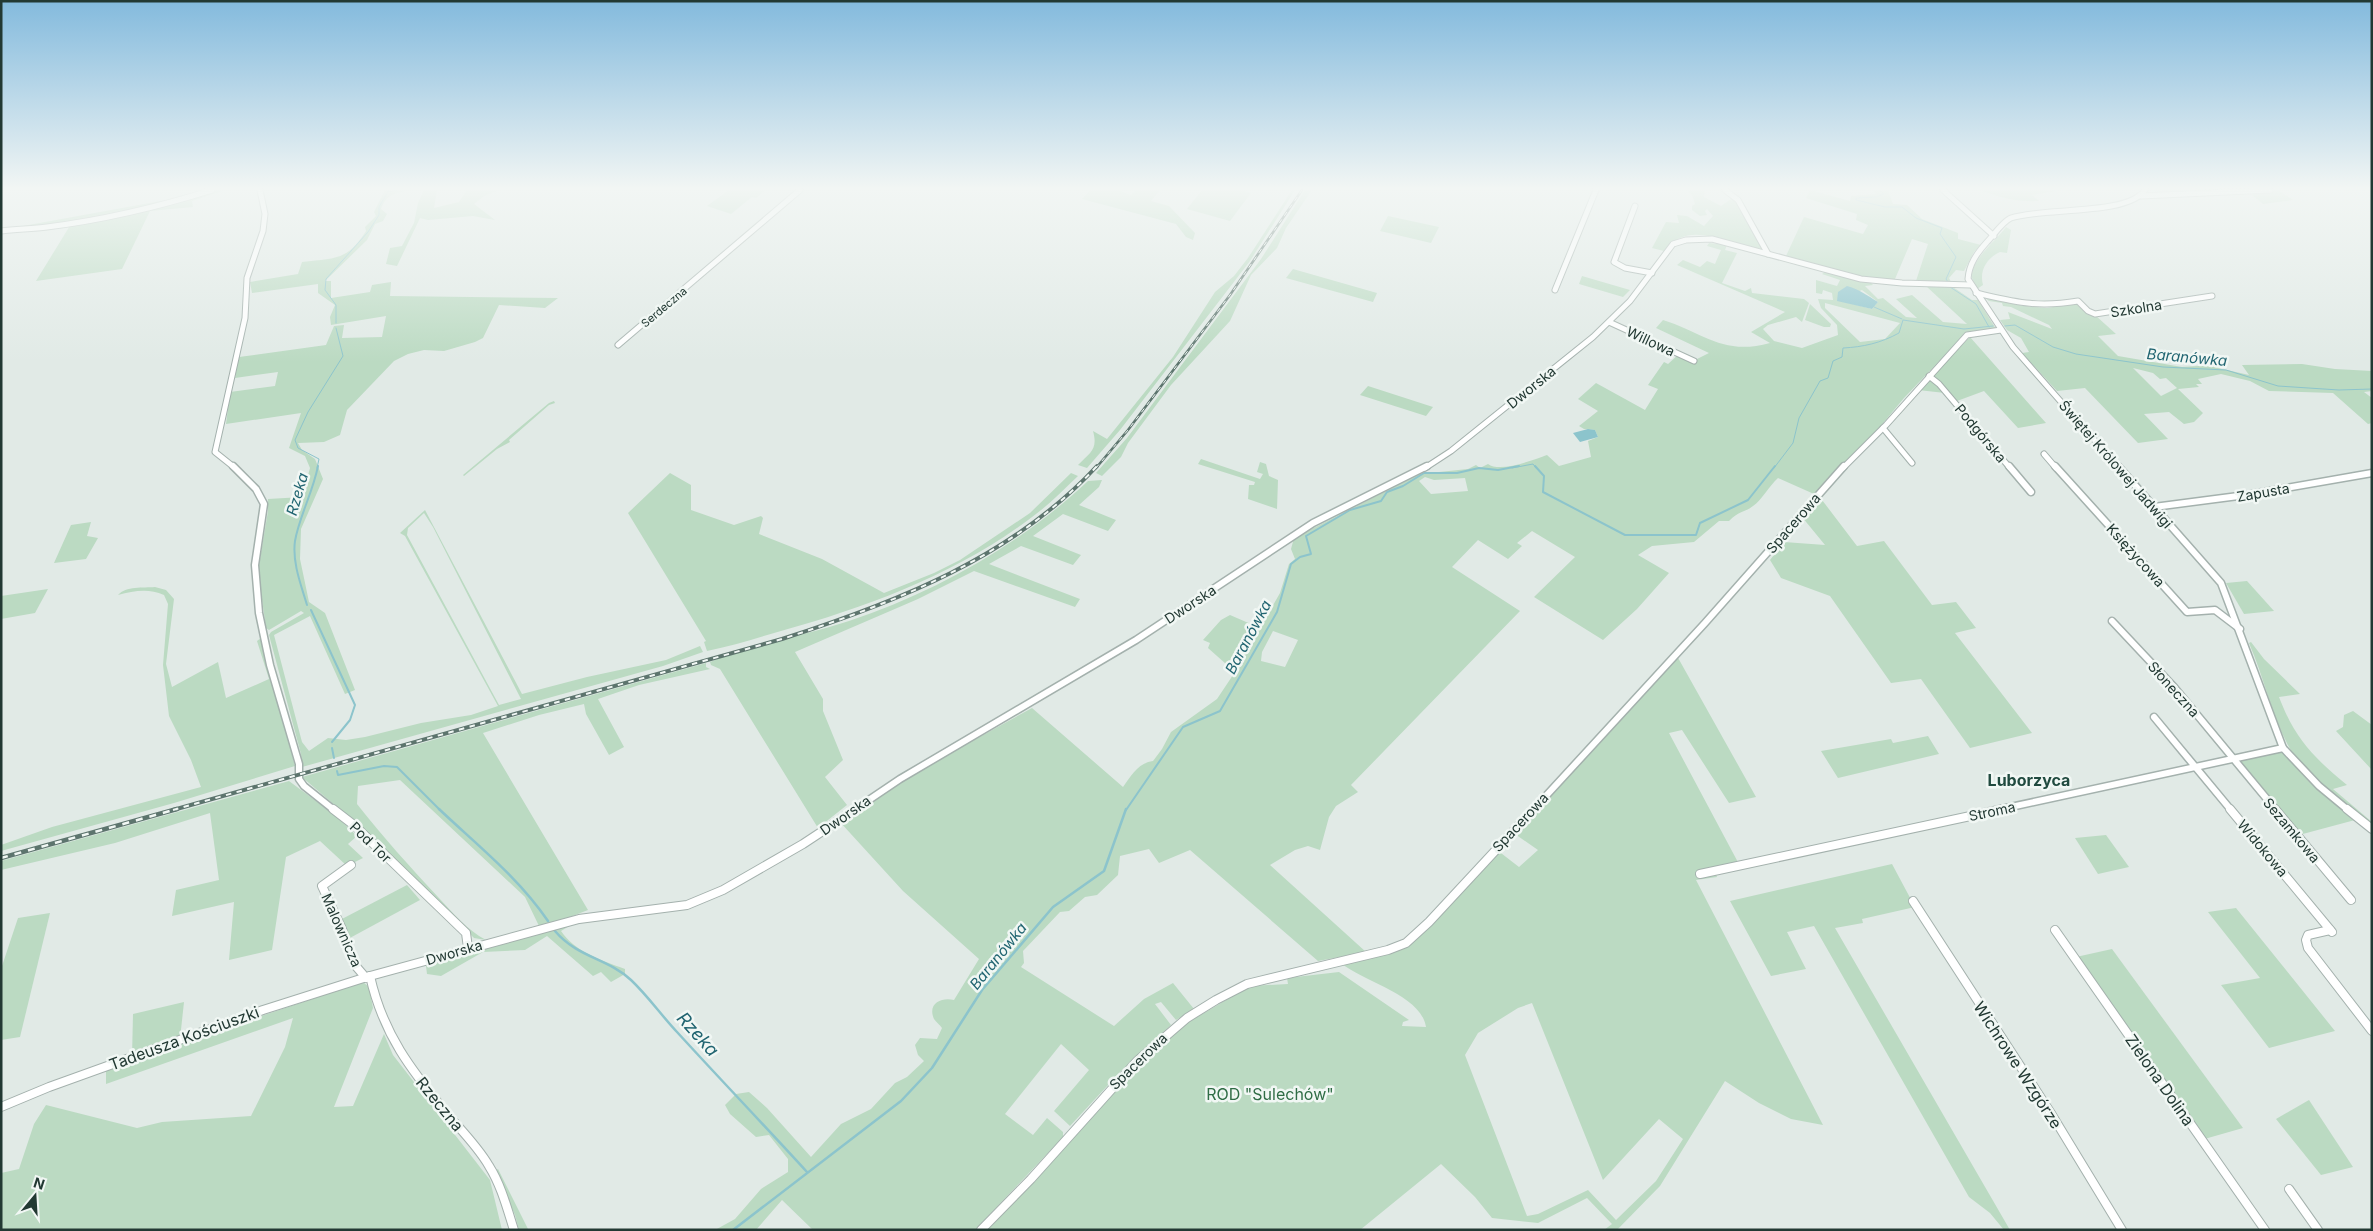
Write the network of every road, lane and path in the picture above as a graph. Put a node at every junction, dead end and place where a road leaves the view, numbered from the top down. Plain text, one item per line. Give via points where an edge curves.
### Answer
1 (257, 247) edge
2 (733, 247) edge
3 (1572, 247) edge
4 (1619, 247) edge
5 (1671, 247) edge
6 (1748, 247) edge
7 (1764, 247) edge
8 (1983, 247) edge
9 (1768, 254) junction
10 (1652, 272) junction
11 (1971, 285) junction
12 (1555, 290) dead end
13 (1976, 293) junction
14 (2212, 296) dead end
15 (1609, 322) junction
16 (2001, 330) junction
17 (618, 346) dead end
18 (1694, 361) dead end
19 (1929, 376) junction
20 (1883, 428) junction
21 (2044, 454) dead end
22 (1912, 463) dead end
23 (2372, 473) edge
24 (2031, 492) dead end
25 (2154, 507) junction
26 (2112, 621) dead end
27 (2240, 629) junction
28 (2154, 717) dead end
29 (2283, 748) junction
30 (2233, 759) junction
31 (2196, 767) junction
32 (2372, 829) edge
33 (351, 865) dead end
34 (1700, 874) dead end
35 (1913, 900) dead end
36 (2351, 900) dead end
37 (2055, 930) dead end
38 (468, 948) junction
39 (368, 977) junction
40 (2372, 1031) edge
41 (1, 1107) edge
42 (2289, 1189) dead end
43 (514, 1230) edge
44 (981, 1230) edge
45 (2122, 1230) edge
46 (2265, 1230) edge
47 (2318, 1230) edge

1 - 38 street, Pod Tor via 247,278 245,318 215,452 256,488 263,499 255,564 256,592 301,783 355,826 466,933
2 - 17 street, Serdeczna
3 - 12 street
4 - 10 street via 1614,262 1625,268
5 - 10 street, Dworska
6 - 9 street, Dworska
7 - 9 street
8 - 11 street via 1969,269
9 - 11 street, Dworska via 1860,279
10 - 15 street, Dworska
11 - 13 street, Świętej Królowej Jadwigi
13 - 14 street, Szkolna via 2040,306 2078,301 2095,314
13 - 16 street, Świętej Królowej Jadwigi
15 - 18 street, Willowa
15 - 38 street, Dworska via 1507,406 1421,470 1313,523 1136,640 900,779 803,844 723,890 687,905 579,919
16 - 19 street, Spacerowa via 1967,335
16 - 25 street, Świętej Królowej Jadwigi
19 - 20 street, Spacerowa
19 - 24 street, Podgórska
20 - 22 street
20 - 44 street, Spacerowa via 1829,481 1705,623 1406,943 1247,984 1170,1030 1105,1093
21 - 27 street, Księżycowa via 2187,612 2215,610
23 - 25 street, Zapusta
25 - 27 street, Świętej Królowej Jadwigi via 2220,583
26 - 30 street, Słoneczna via 2174,686
27 - 29 street, Świętej Królowej Jadwigi
28 - 31 street, Widokowa
29 - 30 street, Stroma
29 - 32 street, Świętej Królowej Jadwigi via 2319,786
30 - 31 street, Stroma
30 - 36 street, Sezamkowa
31 - 34 street, Stroma
31 - 40 street, Widokowa via 2331,931 2308,935 2308,948
33 - 39 street, Malownicza via 322,886 354,964
35 - 45 street, Wichrowe Wzgórze
37 - 46 street, Zielona Dolina
38 - 39 street, Dworska
39 - 41 street, Tadeusza Kościuszki via 263,1010
39 - 43 street, Rzeczna via 374,1002 395,1045 493,1171
42 - 47 street

